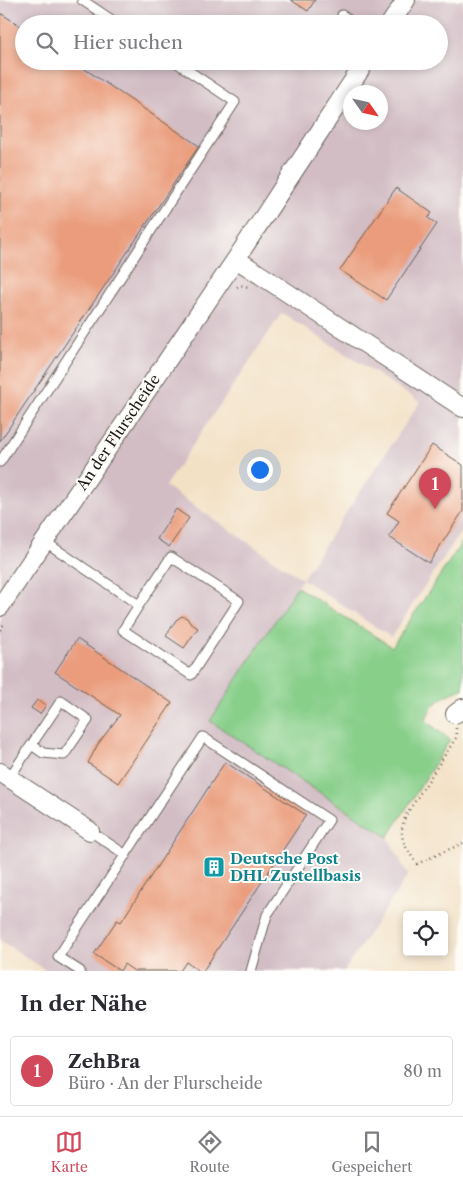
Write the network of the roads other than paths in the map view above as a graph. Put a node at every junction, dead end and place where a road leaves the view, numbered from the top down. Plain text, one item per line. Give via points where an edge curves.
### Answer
1 (82, 0) edge
2 (406, 0) edge
3 (104, 15) edge
4 (396, 15) edge
5 (187, 70) edge
6 (360, 70) edge
7 (236, 259) junction
8 (463, 408) edge
9 (0, 462) edge
10 (44, 541) junction
11 (139, 605) junction
12 (3, 614) edge
13 (32, 744) junction
14 (4, 775) edge
15 (90, 831) joint
16 (126, 855) junction
17 (80, 971) edge
18 (251, 971) edge

1 - 3 lane
2 - 4 street
5 - 9 lane via 235,102
6 - 7 street, An der Flurscheide
7 - 8 street
7 - 10 street, An der Flurscheide
10 - 11 lane
10 - 12 street, An der Flurscheide
11 - 11 lane via 123,630 191,675 239,601 171,557
13 - 13 lane via 61,701 88,720 64,755 43,752
13 - 14 lane
14 - 15 street
15 - 16 lane
16 - 17 lane via 58,957
16 - 18 lane via 203,737 329,820 267,914

